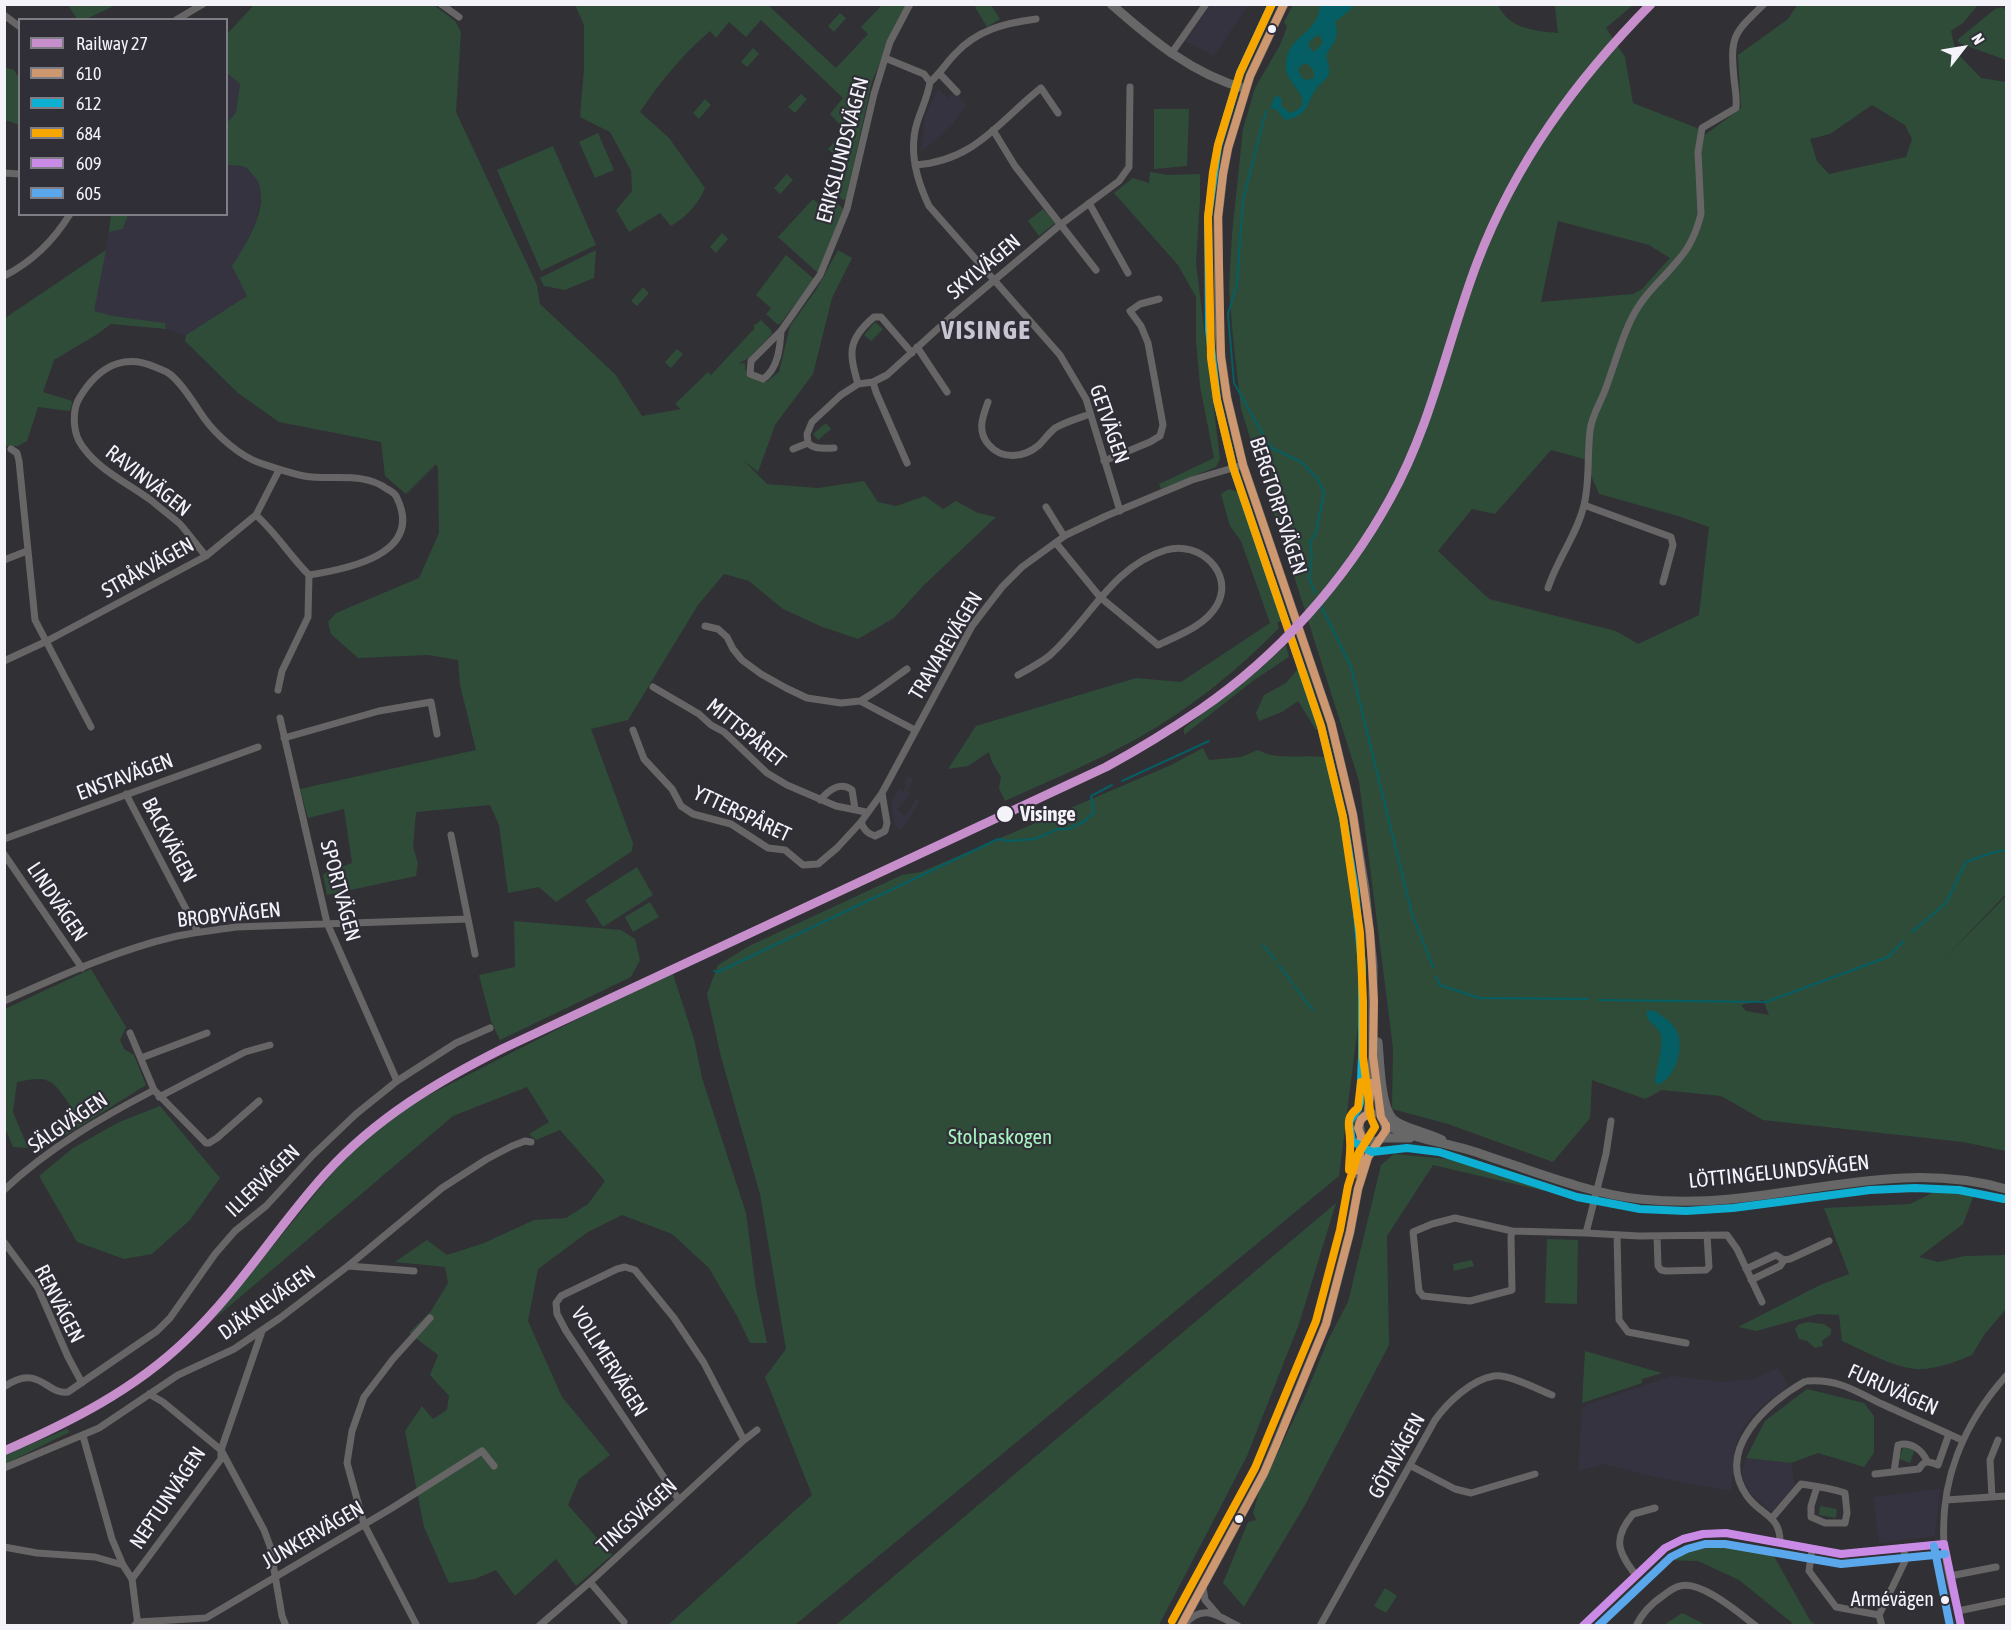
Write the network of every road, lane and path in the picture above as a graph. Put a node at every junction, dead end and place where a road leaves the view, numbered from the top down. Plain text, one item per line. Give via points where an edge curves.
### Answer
1 (203, 4) edge
2 (441, 4) edge
3 (910, 4) edge
4 (1111, 4) edge
5 (1206, 4) edge
6 (1284, 4) edge
7 (1764, 4) edge
8 (4, 15) edge
9 (459, 17) dead end
10 (179, 18) edge
11 (1036, 19) dead end
12 (18, 26) edge
13 (1171, 54) junction
14 (885, 58) junction
15 (940, 74) junction
16 (930, 82) junction
17 (1130, 87) dead end
18 (1246, 89) junction
19 (957, 92) dead end
20 (1058, 113) dead end
21 (993, 130) junction
22 (915, 165) junction
23 (1089, 203) junction
24 (69, 216) edge
25 (1060, 225) junction
26 (1096, 270) dead end
27 (1128, 273) dead end
28 (4, 276) edge
29 (994, 280) junction
30 (1159, 299) dead end
31 (781, 331) junction
32 (915, 350) junction
33 (873, 382) junction
34 (858, 384) junction
35 (947, 392) dead end
36 (988, 402) dead end
37 (1090, 414) junction
38 (808, 443) junction
39 (834, 448) dead end
40 (11, 449) dead end
41 (793, 449) dead end
42 (1104, 461) junction
43 (907, 463) dead end
44 (1243, 465) junction
45 (279, 470) junction
46 (1584, 505) junction
47 (1046, 507) dead end
48 (1120, 510) junction
49 (256, 515) junction
50 (1064, 536) junction
51 (1056, 543) junction
52 (27, 551) junction
53 (206, 556) junction
54 (4, 560) edge
55 (309, 575) junction
56 (1662, 582) dead end
57 (1548, 588) dead end
58 (1100, 597) junction
59 (705, 626) dead end
60 (48, 641) junction
61 (4, 661) edge
62 (907, 669) dead end
63 (1018, 675) dead end
64 (653, 687) dead end
65 (278, 690) dead end
66 (880, 690) junction
67 (860, 701) junction
68 (877, 708) junction
69 (280, 718) dead end
70 (91, 727) dead end
71 (633, 730) dead end
72 (915, 730) junction
73 (437, 734) dead end
74 (284, 738) junction
75 (258, 747) dead end
76 (882, 793) junction
77 (126, 794) junction
78 (820, 800) junction
79 (855, 808) junction
80 (867, 812) junction
81 (861, 822) junction
82 (451, 835) dead end
83 (4, 839) edge
84 (4, 854) edge
85 (803, 865) joint
86 (468, 919) junction
87 (327, 923) junction
88 (198, 932) junction
89 (475, 954) dead end
90 (82, 968) junction
91 (4, 1001) edge
92 (1374, 1001) junction
93 (490, 1028) dead end
94 (130, 1033) dead end
95 (207, 1033) dead end
96 (270, 1045) dead end
97 (1373, 1056) junction
98 (141, 1058) junction
99 (397, 1081) junction
100 (157, 1094) junction
101 (260, 1101) dead end
102 (1368, 1114) junction
103 (1384, 1121) junction
104 (1611, 1121) dead end
105 (1361, 1136) junction
106 (1419, 1138) junction
107 (1380, 1140) junction
108 (531, 1142) dead end
109 (1454, 1146) junction
110 (1358, 1189) junction
111 (2007, 1189) edge
112 (4, 1190) edge
113 (1597, 1191) junction
114 (1512, 1231) junction
115 (1586, 1233) junction
116 (1617, 1235) junction
117 (1707, 1235) junction
118 (1657, 1236) junction
119 (1829, 1241) dead end
120 (4, 1242) edge
121 (1784, 1260) junction
122 (348, 1266) junction
123 (1746, 1269) junction
124 (414, 1271) dead end
125 (1751, 1280) junction
126 (1762, 1302) dead end
127 (430, 1318) dead end
128 (262, 1331) junction
129 (1686, 1343) dead end
130 (2007, 1376) edge
131 (82, 1383) junction
132 (4, 1387) edge
133 (149, 1394) junction
134 (1552, 1395) dead end
135 (758, 1430) dead end
136 (1949, 1434) junction
137 (83, 1436) junction
138 (744, 1440) junction
139 (1962, 1440) junction
140 (1998, 1440) dead end
141 (1277, 1443) junction
142 (221, 1450) junction
143 (1927, 1461) junction
144 (494, 1466) dead end
145 (1411, 1466) junction
146 (4, 1468) edge
147 (1894, 1472) junction
148 (1535, 1474) dead end
149 (1875, 1474) dead end
150 (1817, 1487) junction
151 (2007, 1496) edge
152 (1992, 1497) junction
153 (679, 1500) junction
154 (1946, 1500) junction
155 (1655, 1508) dead end
156 (1772, 1518) junction
157 (364, 1524) junction
158 (1780, 1543) junction
159 (1944, 1544) junction
160 (4, 1547) edge
161 (1904, 1548) junction
162 (1812, 1549) junction
163 (123, 1564) junction
164 (1996, 1566) dead end
165 (1635, 1574) junction
166 (274, 1576) junction
167 (1950, 1576) junction
168 (132, 1578) junction
169 (590, 1582) junction
170 (1203, 1585) junction
171 (2007, 1601) edge
172 (1958, 1611) junction
173 (1218, 1615) junction
174 (1879, 1615) junction
175 (624, 1622) dead end
176 (137, 1624) edge
177 (1587, 1624) edge
178 (286, 1626) edge
179 (417, 1626) edge
180 (539, 1626) edge
181 (1175, 1626) edge
182 (1182, 1626) edge
183 (1238, 1626) edge
184 (1320, 1626) edge
185 (1636, 1626) edge
186 (1756, 1626) edge
187 (1882, 1626) edge
188 (1961, 1626) edge

1 - 10 street
2 - 9 street
3 - 14 street, ERIKSLUNDSVÄGEN
4 - 13 main road
5 - 13 street
6 - 18 main road, BERGTORPSVÄGEN
7 - 46 street via 1742,25 1732,45 1736,108 1702,128 1698,152 1699,223 1688,248 1635,309 1591,423
8 - 12 street
11 - 15 street via 992,27 953,56
13 - 18 main road
14 - 16 street via 924,74
14 - 31 street, ERIKSLUNDSVÄGEN via 847,209 820,275
15 - 16 street
15 - 19 street
16 - 22 street, GETVÄGEN via 916,127
17 - 23 street, SKYLVÄGEN via 1129,167 1119,181
18 - 44 main road, BERGTORPSVÄGEN via 1228,148 1218,217 1221,357
20 - 21 street via 1041,88
21 - 22 street via 962,154
21 - 25 street
22 - 29 street, GETVÄGEN via 931,209
23 - 25 street, SKYLVÄGEN
23 - 27 street
24 - 28 street via 56,236 20,268
25 - 26 street
25 - 29 street, SKYLVÄGEN
29 - 32 street, SKYLVÄGEN
29 - 37 street, GETVÄGEN via 1060,355 1086,399
30 - 42 street via 1130,311 1148,343 1163,425 1160,436
31 - 31 street, ERIKSLUNDSVÄGEN via 751,361 750,374 763,379 769,375 780,349
32 - 33 street, SKYLVÄGEN
32 - 34 street via 881,317 874,317 852,344 851,358
32 - 35 street
33 - 34 street, SKYLVÄGEN
33 - 43 street
34 - 38 street, SKYLVÄGEN via 812,422
36 - 37 street via 981,428 992,450 1004,456 1026,454 1055,428
37 - 42 street, GETVÄGEN
38 - 39 street via 818,449
38 - 41 street
40 - 52 street via 20,461
42 - 48 street, GETVÄGEN
44 - 48 street, TRAVAREVÄGEN via 1192,480
44 - 92 main road, BERGTORPSVÄGEN via 1344,772 1365,889
45 - 49 street, STRÅKVÄGEN
45 - 53 street, RAVINVÄGEN via 228,443 170,374 129,360 108,367 91,380 78,400 74,420 79,440 93,460 180,525
45 - 55 street, RAVINVÄGEN via 378,482 397,496 402,517 400,537 390,548 370,559
46 - 56 street via 1671,537 1673,545
46 - 57 street via 1575,534
47 - 50 street
48 - 50 street, TRAVAREVÄGEN
49 - 53 street, STRÅKVÄGEN
49 - 55 street
50 - 51 street, TRAVAREVÄGEN
51 - 58 street
51 - 72 street, TRAVAREVÄGEN via 1022,567 986,606
52 - 54 street
52 - 60 street via 35,620
53 - 60 street, STRÅKVÄGEN
55 - 65 street via 308,617 282,671
58 - 58 street via 1150,556 1178,548 1194,550 1214,564 1221,592 1218,604 1199,625 1158,645
58 - 63 street via 1049,655
59 - 67 street via 718,629 742,660 761,674 807,698 841,703
60 - 61 street, STRÅKVÄGEN
60 - 70 street
62 - 66 street
64 - 78 street, MITTSPÅRET via 724,732 767,773
66 - 67 street
66 - 68 street
67 - 68 street
68 - 72 street
69 - 74 street, SPORTVÄGEN
71 - 85 street, YTTERSPÅRET via 644,759 672,789 681,806 693,814 731,824 768,848 785,850
72 - 76 street, TRAVAREVÄGEN
73 - 74 street via 431,702 379,711
74 - 87 street, SPORTVÄGEN
75 - 77 street, ENSTAVÄGEN
76 - 80 street, TRAVAREVÄGEN
76 - 81 street via 885,831 875,836 869,834
77 - 83 street, ENSTAVÄGEN
77 - 88 street, BACKVÄGEN
78 - 79 street, MITTSPÅRET
78 - 79 street via 829,790 846,786 852,790
79 - 80 street, MITTSPÅRET
80 - 81 street, TRAVAREVÄGEN
81 - 85 street, TRAVAREVÄGEN via 818,864
82 - 86 street
84 - 90 street, LINDVÄGEN
86 - 87 street, BROBYVÄGEN
86 - 89 street
87 - 88 street, BROBYVÄGEN
87 - 99 street, SPORTVÄGEN
88 - 90 street, BROBYVÄGEN
90 - 91 street, BROBYVÄGEN
92 - 97 main road, BERGTORPSVÄGEN
92 - 109 main road via 1382,1086 1390,1115 1405,1126 1428,1132
93 - 99 street, ILLERVÄGEN via 456,1043
94 - 98 street
95 - 98 street
96 - 100 street, SÄLGVÄGEN via 245,1052
97 - 102 main road, BERGTORPSVÄGEN
97 - 103 main road, BERGTORPSVÄGEN
98 - 100 street
99 - 131 street, ILLERVÄGEN via 356,1114 266,1206 235,1231 170,1318
100 - 101 street via 206,1143
100 - 112 street, SÄLGVÄGEN via 121,1108 76,1136
102 - 103 main road via 1377,1114
102 - 105 main road, BERGTORPSVÄGEN via 1359,1123
103 - 106 main road, LÖTTINGELUNDSVÄGEN
103 - 107 main road, BERGTORPSVÄGEN via 1385,1134
104 - 113 street
105 - 107 main road via 1369,1141
105 - 110 main road, BERGTORPSVÄGEN
106 - 107 main road, LÖTTINGELUNDSVÄGEN
106 - 109 main road, LÖTTINGELUNDSVÄGEN
107 - 110 main road, BERGTORPSVÄGEN via 1368,1157
108 - 122 street, DJÄKNEVÄGEN via 512,1146 442,1188
109 - 113 main road, LÖTTINGELUNDSVÄGEN
110 - 141 main road, BERGTORPSVÄGEN via 1326,1324
111 - 113 main road, LÖTTINGELUNDSVÄGEN via 1908,1177 1688,1202 1638,1199
113 - 115 street
114 - 114 street via 1512,1290 1470,1301 1423,1296 1419,1292 1413,1232 1455,1218
114 - 115 street
115 - 116 street
116 - 118 street
116 - 129 street via 1618,1320 1628,1332
117 - 118 street
117 - 118 street via 1709,1267 1686,1271 1661,1270
117 - 123 street via 1727,1235
119 - 121 street
120 - 131 street, RENVÄGEN via 38,1288
121 - 123 street via 1776,1255
121 - 125 street via 1780,1266
122 - 124 street
122 - 128 street, DJÄKNEVÄGEN
123 - 125 street
125 - 126 street
127 - 157 street via 364,1397 352,1431 347,1463
128 - 133 street, DJÄKNEVÄGEN
128 - 142 street, NEPTUNVÄGEN
130 - 139 street via 1992,1392
131 - 132 street via 63,1393 34,1378 19,1379
133 - 137 street, DJÄKNEVÄGEN
133 - 142 street
134 - 145 street, GÖTAVÄGEN via 1506,1377 1494,1376 1479,1382 1445,1406
135 - 138 street, TINGSVÄGEN
136 - 139 street, FURUVÄGEN
136 - 143 street via 1938,1465
136 - 156 street, FURUVÄGEN via 1845,1385 1806,1381 1758,1417 1748,1430 1737,1461 1741,1487
137 - 146 street, DJÄKNEVÄGEN
137 - 163 street via 112,1539
138 - 153 street, TINGSVÄGEN
138 - 153 street, VOLLMERVÄGEN via 693,1346 635,1270 617,1269 561,1296 556,1304 557,1314 566,1331
139 - 154 street via 1950,1473
140 - 152 street via 1989,1460
141 - 170 main road, BERGTORPSVÄGEN
141 - 181 main road, BERGTORPSVÄGEN
142 - 166 street via 264,1530
142 - 168 street, NEPTUNVÄGEN via 220,1459
143 - 147 street via 1919,1469
143 - 147 street via 1923,1452 1902,1443 1898,1445
144 - 157 street, JUNKERVÄGEN via 482,1451
145 - 148 street via 1455,1490 1471,1493
145 - 184 street, GÖTAVÄGEN
147 - 149 street
150 - 150 street via 1845,1493 1845,1523 1825,1523 1811,1517
150 - 156 street via 1801,1484
151 - 152 street
152 - 154 street
153 - 169 street, TINGSVÄGEN
154 - 159 street
155 - 165 street via 1633,1514 1622,1531 1619,1545 1623,1559
156 - 158 street via 1778,1526
157 - 166 street, JUNKERVÄGEN
157 - 179 street
158 - 162 street
158 - 165 street via 1726,1533 1703,1534 1665,1548
159 - 161 street
159 - 167 street
160 - 163 street
161 - 162 street via 1841,1554
161 - 174 street via 1905,1561
162 - 174 street via 1809,1571 1836,1607
163 - 168 street
164 - 167 street
165 - 177 street
166 - 176 street, JUNKERVÄGEN via 206,1618
166 - 178 street
167 - 172 street
168 - 176 street
169 - 175 street
169 - 180 street, TINGSVÄGEN
170 - 173 street via 1205,1600
170 - 182 main road, BERGTORPSVÄGEN
171 - 172 street
172 - 188 street
173 - 182 street via 1198,1613
173 - 183 street
174 - 187 street
185 - 186 street via 1655,1601 1679,1586 1692,1585 1709,1592

